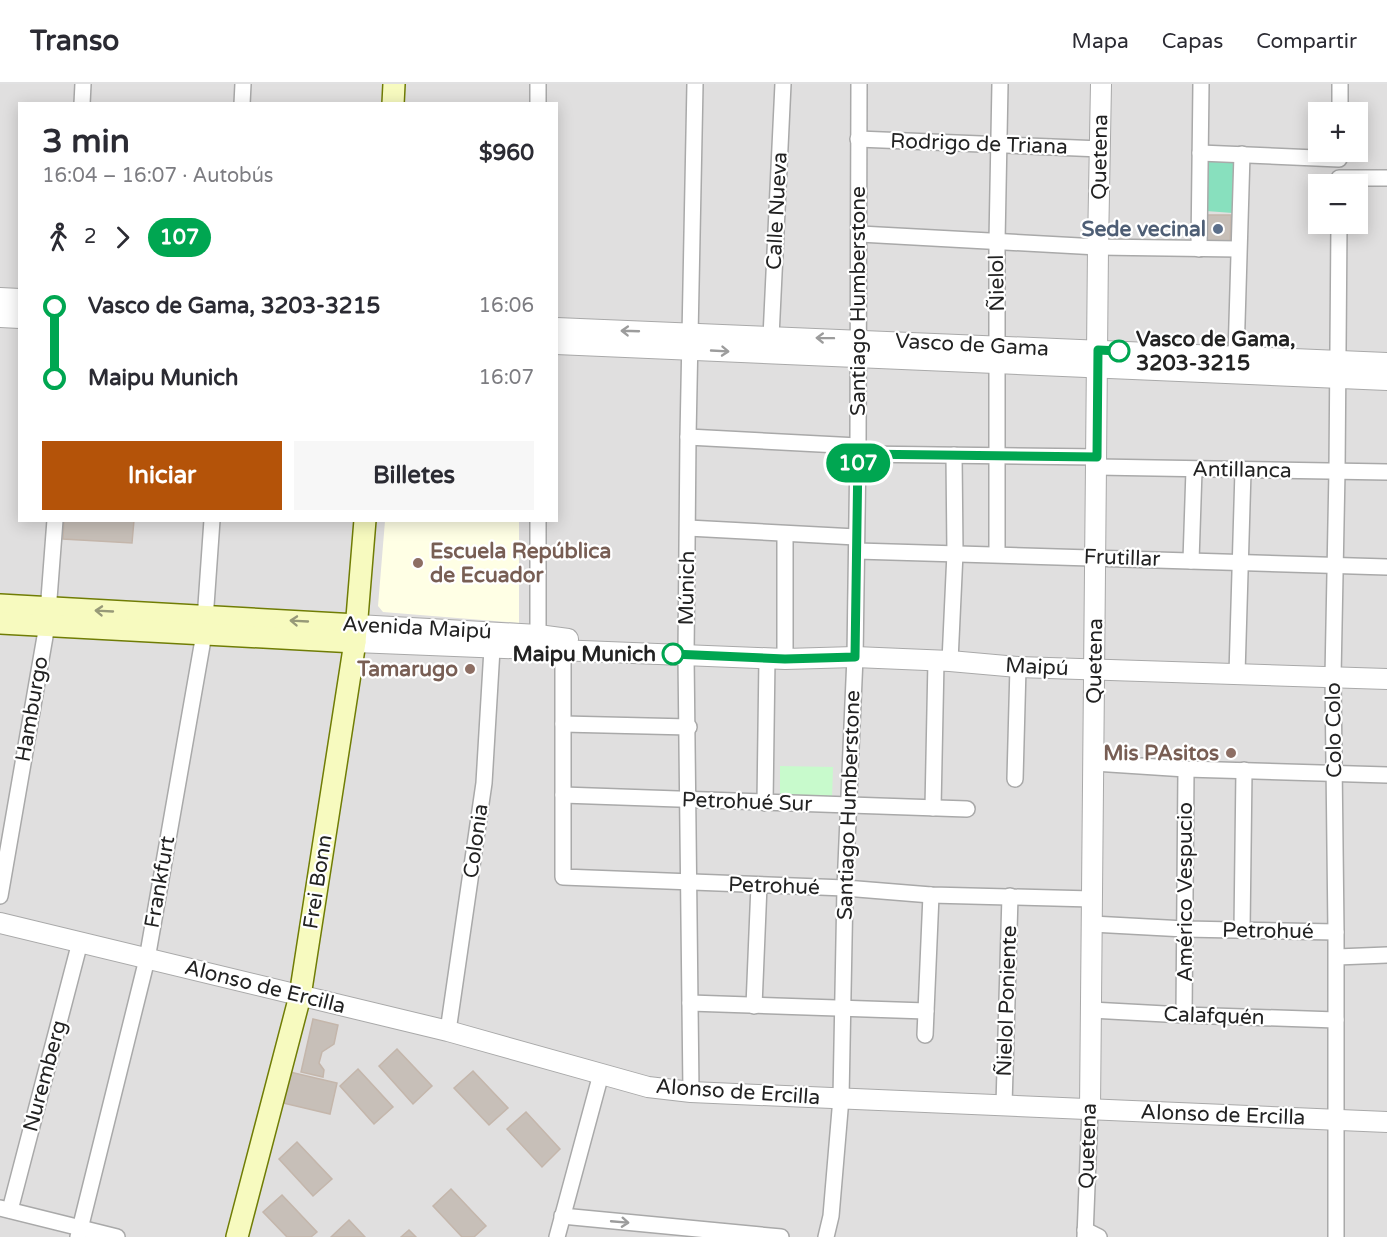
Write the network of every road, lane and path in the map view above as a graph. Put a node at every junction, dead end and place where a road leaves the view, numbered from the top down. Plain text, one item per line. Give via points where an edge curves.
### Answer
1 (83, 84) edge
2 (243, 84) edge
3 (394, 84) edge
4 (538, 84) edge
5 (695, 84) edge
6 (783, 84) edge
7 (859, 84) edge
8 (1000, 84) edge
9 (1101, 84) edge
10 (1201, 84) edge
11 (1340, 84) edge
12 (82, 102) edge
13 (242, 102) edge
14 (393, 102) edge
15 (538, 102) edge
16 (1340, 102) edge
17 (858, 139) junction
18 (1000, 145) junction
19 (1101, 149) junction
20 (1200, 153) junction
21 (1242, 154) junction
22 (1308, 155) edge
23 (1387, 178) edge
24 (1368, 179) edge
25 (860, 234) junction
26 (1339, 234) edge
27 (997, 241) junction
28 (1098, 247) junction
29 (1198, 249) junction
30 (1238, 249) junction
31 (0, 298) edge
32 (18, 299) edge
33 (0, 317) edge
34 (18, 318) edge
35 (558, 328) edge
36 (771, 337) junction
37 (690, 341) junction
38 (558, 344) edge
39 (858, 348) junction
40 (998, 354) junction
41 (1236, 356) junction
42 (1098, 358) junction
43 (1387, 363) edge
44 (1338, 370) junction
45 (1387, 380) edge
46 (688, 437) junction
47 (858, 450) junction
48 (954, 455) junction
49 (997, 457) junction
50 (1097, 462) junction
51 (1194, 470) junction
52 (1243, 471) junction
53 (1337, 471) junction
54 (1387, 472) edge
55 (55, 522) edge
56 (212, 522) edge
57 (365, 522) edge
58 (538, 522) edge
59 (688, 528) junction
60 (785, 534) junction
61 (856, 544) junction
62 (955, 553) junction
63 (997, 554) junction
64 (1096, 558) junction
65 (1191, 561) junction
66 (1240, 562) junction
67 (1334, 565) junction
68 (1387, 567) edge
69 (0, 605) edge
70 (48, 616) junction
71 (0, 623) edge
72 (205, 625) junction
73 (356, 634) junction
74 (538, 635) junction
75 (492, 649) junction
76 (563, 650) junction
77 (686, 656) junction
78 (855, 657) junction
79 (776, 659) junction
80 (943, 661) junction
81 (1018, 667) junction
82 (1095, 669) junction
83 (1237, 674) junction
84 (1333, 677) junction
85 (1387, 679) edge
86 (563, 724) junction
87 (689, 727) junction
88 (1094, 763) junction
89 (1186, 769) junction
90 (1244, 770) junction
91 (1335, 772) junction
92 (1387, 775) edge
93 (1015, 779) dead end
94 (563, 795) junction
95 (688, 800) junction
96 (765, 803) junction
97 (849, 806) junction
98 (933, 808) junction
99 (967, 809) dead end
100 (689, 882) junction
101 (759, 885) junction
102 (845, 888) junction
103 (931, 895) junction
104 (0, 896) edge
105 (1010, 896) junction
106 (1092, 899) junction
107 (0, 923) edge
108 (1092, 924) junction
109 (1185, 929) junction
110 (1242, 930) junction
111 (1336, 932) junction
112 (80, 942) junction
113 (1387, 955) edge
114 (1336, 957) junction
115 (147, 959) junction
116 (300, 996) junction
117 (690, 1003) junction
118 (754, 1006) junction
119 (842, 1008) junction
120 (1091, 1010) junction
121 (926, 1011) junction
122 (1184, 1015) junction
123 (1336, 1020) junction
124 (448, 1031) junction
125 (925, 1035) dead end
126 (601, 1074) junction
127 (692, 1092) junction
128 (841, 1098) junction
129 (1004, 1105) junction
130 (1090, 1109) junction
131 (1337, 1120) junction
132 (1387, 1122) edge
133 (5, 1209) edge
134 (562, 1216) junction
135 (79, 1232) edge
136 (726, 1235) edge
137 (1089, 1235) edge
138 (117, 1237) edge
139 (237, 1237) edge
140 (557, 1237) edge
141 (781, 1237) edge
142 (826, 1237) edge
143 (1336, 1237) edge

1 - 12 street
2 - 13 street
3 - 14 main road
4 - 15 street
5 - 37 street, Múnich
6 - 36 street, Calle Nueva
7 - 17 street, Santiago Humberstone
8 - 18 street, Ñielol
9 - 19 street, Quetena
10 - 20 street
11 - 16 street
17 - 18 street, Rodrigo de Triana
17 - 25 street, Santiago Humberstone
18 - 19 street, Rodrigo de Triana
18 - 27 street, Ñielol
19 - 28 street, Quetena
20 - 21 street
20 - 29 street
21 - 22 street
21 - 30 street
23 - 24 street
25 - 27 street
25 - 39 street, Santiago Humberstone
26 - 44 street, Colo Colo
27 - 28 street
27 - 40 street, Ñielol
28 - 29 street
28 - 42 street, Quetena
29 - 30 street
30 - 41 street
31 - 32 street
33 - 34 street
37 -> 35 street, Vasco de Gama
36 - 37 street, Vasco de Gama
39 -> 36 street, Vasco de Gama
37 - 38 street, Vasco de Gama
37 -> 39 street, Vasco de Gama
37 - 46 street, Múnich
39 - 40 street, Vasco de Gama
39 - 47 street, Santiago Humberstone
40 - 42 street, Vasco de Gama
40 - 49 street, Ñielol
41 - 42 street, Vasco de Gama
41 - 44 street, Vasco de Gama
42 - 44 street, Vasco de Gama
42 - 50 street, Quetena
43 - 44 street, Vasco de Gama
44 - 45 street, Vasco de Gama
44 - 53 street, Colo Colo
46 - 47 street, Antillanca
46 - 59 street, Múnich
47 - 48 street, Antillanca
47 - 61 street, Santiago Humberstone
48 - 49 street, Antillanca
48 - 62 street
49 - 50 street, Antillanca
49 - 63 street, Ñielol
50 - 51 street, Antillanca
50 - 64 street, Quetena
51 - 52 street, Antillanca
51 - 65 street
52 - 53 street, Antillanca
52 - 66 street
53 - 54 street, Antillanca
53 - 67 street, Colo Colo
55 - 70 street, Hamburgo
56 - 72 street, Frankfurt
57 - 73 main road, Frei Bonn
58 - 74 street
59 - 60 street, Frutillar
59 - 77 street, Múnich
60 - 61 street, Frutillar
60 - 79 street
61 - 62 street, Frutillar
61 - 78 street, Santiago Humberstone
62 - 63 street, Frutillar
62 - 80 street
63 - 64 street, Frutillar
64 - 65 street, Frutillar
64 - 82 street, Quetena
65 - 66 street, Frutillar
66 - 67 street, Frutillar
66 - 83 street
67 - 68 street, Frutillar
67 - 84 street, Colo Colo
69 - 70 main road, Avenida Maipú
70 - 71 main road, Avenida Maipú
70 - 72 main road, Avenida Maipú
70 - 104 street, Hamburgo
72 - 73 main road, Avenida Maipú
72 - 115 street, Frankfurt
73 - 74 street, Avenida Maipú
73 - 75 street, Avenida Maipú
73 - 116 main road, Frei Bonn
74 - 77 street, Avenida Maipú
75 - 76 street, Avenida Maipú
75 - 124 street, Colonia via 484,783
76 - 77 street, Avenida Maipú
76 - 86 street
77 - 79 street, Maipú
77 - 87 street, Múnich
78 - 79 street, Maipú
78 - 80 street, Maipú
78 - 97 street, Santiago Humberstone
79 - 96 street
80 - 81 street, Maipú
80 - 98 street
81 - 82 street, Maipú
81 - 93 street
82 - 83 street, Maipú
82 - 88 street, Quetena
83 - 84 street, Maipú
84 - 85 street, Maipú
84 - 91 street, Colo Colo
86 - 87 street
86 - 94 street
87 - 95 street, Múnich
88 - 89 street
88 - 106 street, Quetena
89 - 90 street
89 - 109 street, Américo Vespucio
90 - 91 street
90 - 110 street
91 - 92 street
91 - 111 street, Colo Colo
94 - 95 street, Petrohué Sur
94 - 100 street, Petrohué via 563,877
95 - 96 street, Petrohué Sur
95 - 100 street, Múnich
96 - 97 street, Petrohué Sur
97 - 98 street, Petrohué Sur
97 - 102 street, Santiago Humberstone
98 - 99 street, Petrohué Sur
100 - 101 street, Petrohué
100 - 117 street, Múnich
101 - 102 street, Petrohué
101 - 118 street
102 - 103 street, Petrohué
102 - 119 street, Santiago Humberstone
103 - 105 street, Petrohué
103 - 121 street
105 - 106 street, Petrohué
105 - 129 street, Ñielol Poniente
106 - 108 street, Quetena
107 - 112 street, Alonso de Ercilla
108 - 109 street, Petrohué
108 - 120 street, Quetena
109 - 110 street, Petrohué
109 - 122 street, Américo Vespucio
110 - 111 street, Petrohué
111 - 114 street, Colo Colo
112 - 115 street, Alonso de Ercilla
112 - 133 street, Nuremberg
113 - 114 street
114 - 123 street, Colo Colo
115 - 116 street, Alonso de Ercilla
115 - 135 street, Frankfurt
116 - 124 street, Alonso de Ercilla
116 - 139 main road, Frei Bonn
117 - 118 street
117 - 127 street, Múnich
118 - 119 street
119 - 121 street
119 - 128 street, Santiago Humberstone
120 - 122 street, Calafquén
120 - 130 street, Quetena
121 - 125 street
122 - 123 street, Calafquén
123 - 131 street, Colo Colo
124 - 126 street, Alonso de Ercilla
126 - 127 street, Alonso de Ercilla via 648,1087
126 - 134 street
127 - 128 street, Alonso de Ercilla
128 - 129 street, Alonso de Ercilla
128 - 142 street, Santiago Humberstone
129 - 130 street, Alonso de Ercilla
130 - 131 street, Alonso de Ercilla
130 - 137 street, Quetena
131 - 132 street, Alonso de Ercilla
131 - 143 street, Colo Colo
133 - 135 street
134 -> 136 street
134 - 140 street
135 - 138 street
136 - 141 street

